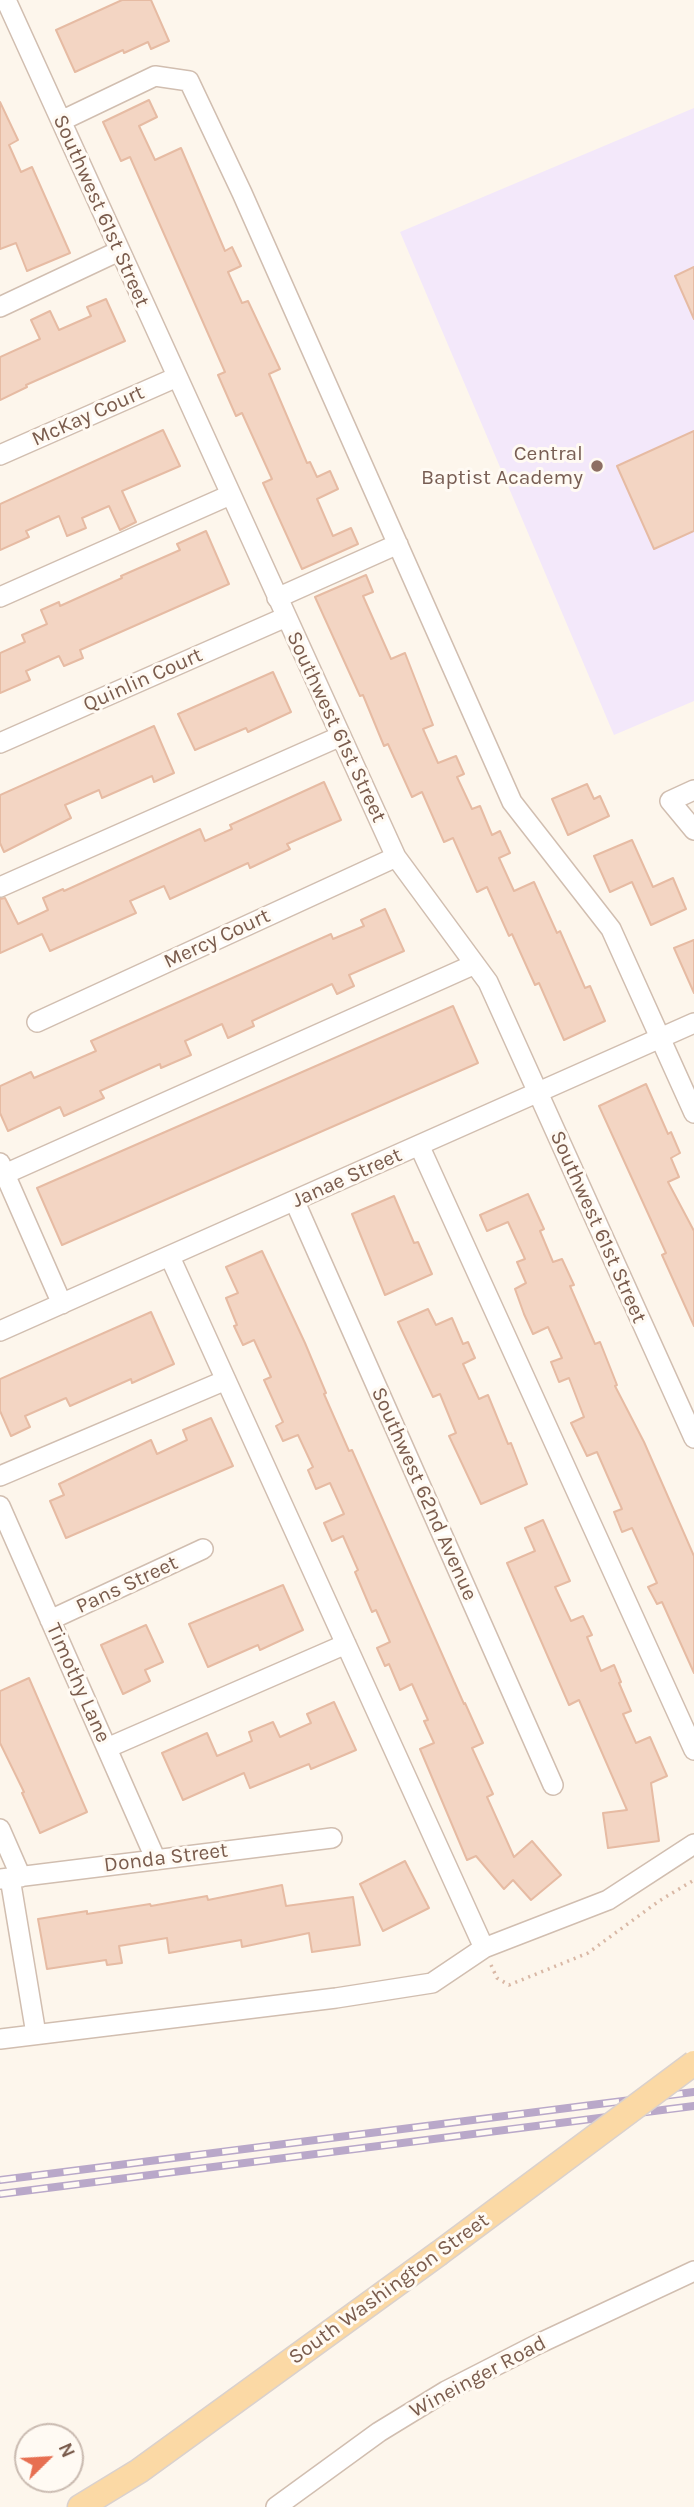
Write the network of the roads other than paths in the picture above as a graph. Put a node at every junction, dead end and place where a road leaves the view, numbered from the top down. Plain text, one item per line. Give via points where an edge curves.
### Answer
1 (3, 1) edge
2 (61, 121) junction
3 (119, 251) junction
4 (1, 302) edge
5 (177, 377) junction
6 (0, 455) edge
7 (230, 495) junction
8 (398, 544) junction
9 (0, 597) edge
10 (277, 598) junction
11 (286, 618) junction
12 (341, 736) junction
13 (0, 743) edge
14 (694, 790) edge
15 (694, 830) edge
16 (397, 857) junction
17 (0, 887) edge
18 (475, 964) junction
19 (37, 1022) dead end
20 (694, 1023) edge
21 (660, 1038) junction
22 (537, 1091) junction
23 (694, 1112) edge
24 (419, 1145) junction
25 (3, 1168) edge
26 (295, 1202) junction
27 (170, 1257) junction
28 (62, 1304) junction
29 (0, 1331) edge
30 (226, 1380) junction
31 (694, 1438) edge
32 (0, 1476) edge
33 (0, 1506) edge
34 (203, 1549) dead end
35 (50, 1620) junction
36 (346, 1644) junction
37 (107, 1748) junction
38 (694, 1750) edge
39 (553, 1785) dead end
40 (0, 1829) edge
41 (332, 1838) dead end
42 (694, 1844) edge
43 (156, 1860) junction
44 (10, 1878) edge
45 (484, 1948) junction
46 (36, 2034) junction
47 (0, 2039) edge
48 (694, 2063) edge
49 (694, 2271) edge
50 (80, 2507) edge
51 (276, 2507) edge

1 - 2 street, Southwest 61st Street
2 - 3 street, Southwest 61st Street
2 - 8 street via 155,76 188,81
3 - 4 street
3 - 5 street, Southwest 61st Street
5 - 6 street, McKay Court
5 - 7 street, Southwest 61st Street
7 - 9 street
7 - 10 street, Southwest 61st Street
8 - 10 street
8 - 21 street via 512,802 611,929
10 - 11 street, Southwest 61st Street
11 - 12 street, Southwest 61st Street
11 - 13 street, Quinlin Court
12 - 16 street, Southwest 61st Street
12 - 17 street
14 - 15 street via 670,801
16 - 18 street, Southwest 61st Street
16 - 19 street, Mercy Court
18 - 22 street, Southwest 61st Street via 488,982
18 - 25 street
20 - 21 street, Janae Street
21 - 22 street, Janae Street
21 - 23 street
22 - 24 street, Janae Street
22 - 31 street, Southwest 61st Street
24 - 26 street, Janae Street
24 - 38 street
25 - 28 street
26 - 27 street, Janae Street
26 - 39 street, Southwest 62nd Avenue
27 - 28 street, Janae Street
27 - 30 street
28 - 29 street, Janae Street
30 - 32 street
30 - 36 street
33 - 35 street, Timothy Lane
34 - 35 street, Pans Street
35 - 37 street, Timothy Lane
36 - 37 street
36 - 45 street
37 - 43 street, Timothy Lane
40 - 44 street
41 - 43 street, Donda Street
42 - 45 street via 608,1900
43 - 44 street, Donda Street
44 - 46 street
45 - 46 street via 432,1983
46 - 47 street
48 - 50 main road, South Washington Street, bridge via 139,2471
49 - 51 street, Wineinger Road via 446,2391 379,2432

